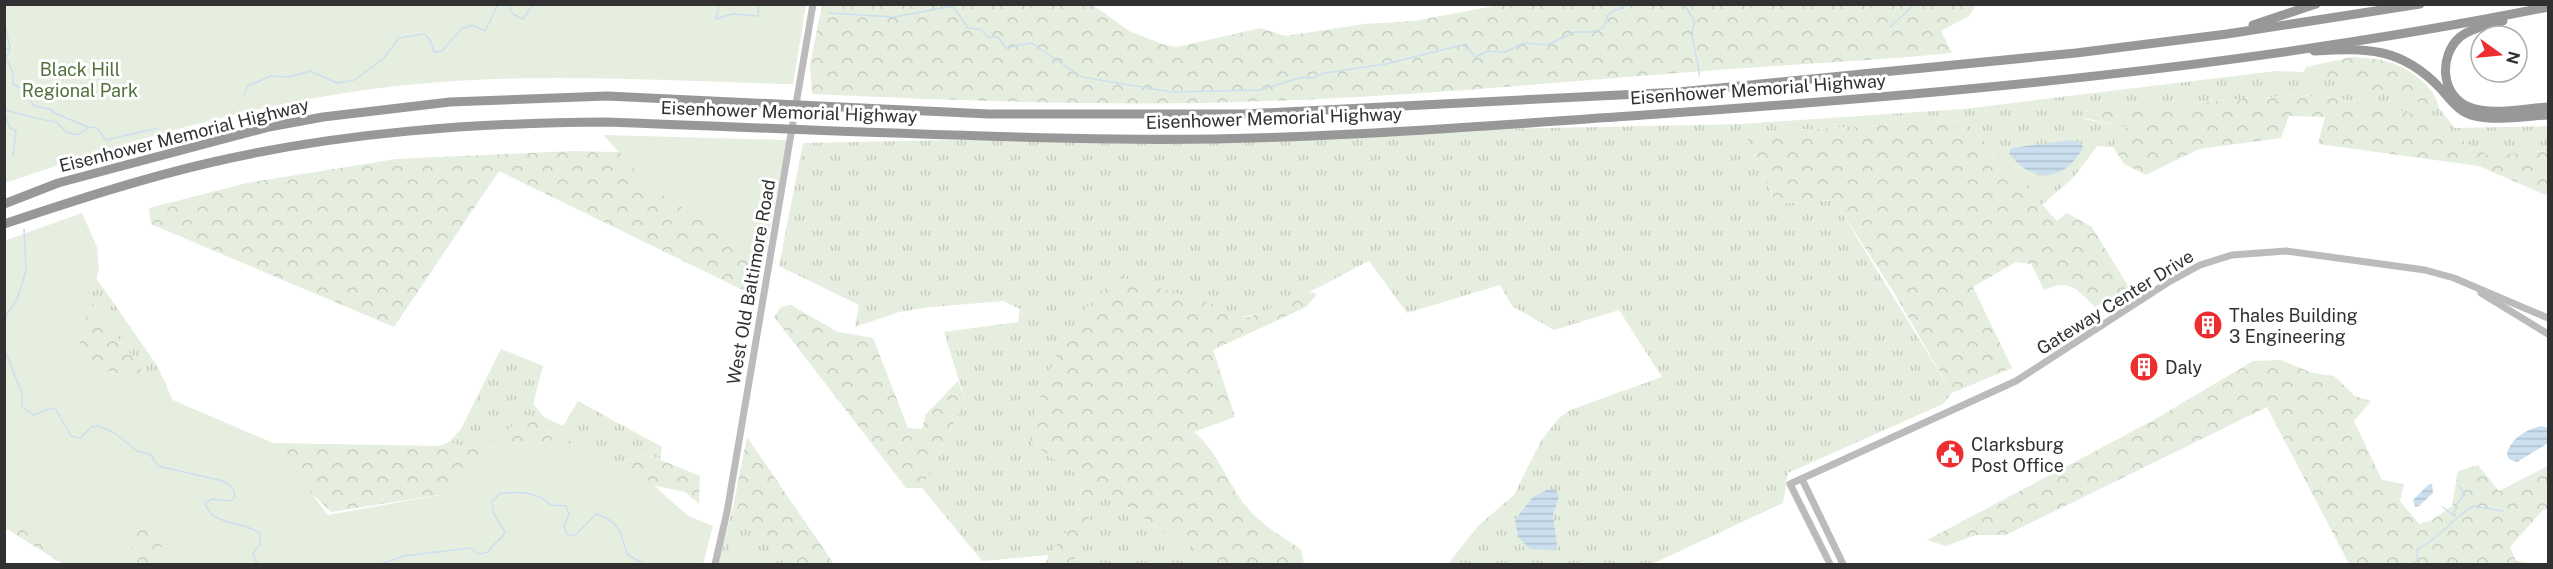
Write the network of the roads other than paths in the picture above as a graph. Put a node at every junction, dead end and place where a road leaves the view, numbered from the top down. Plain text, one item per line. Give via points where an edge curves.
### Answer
1 (813, 4) edge
2 (2316, 4) edge
3 (2420, 4) edge
4 (2548, 7) edge
5 (2227, 34) junction
6 (2228, 59) junction
7 (2548, 107) edge
8 (2548, 116) edge
9 (4, 204) edge
10 (4, 224) edge
11 (2474, 288) junction
12 (2548, 318) edge
13 (2548, 334) edge
14 (1802, 479) junction
15 (715, 564) edge
16 (1830, 564) edge
17 (1843, 564) edge

1 - 15 street, West Old Baltimore Road
2 - 5 highway
3 - 5 highway, Eisenhower Memorial Highway
4 - 6 highway, Eisenhower Memorial Highway
4 - 7 highway via 2466,33 2450,50 2445,68 2451,92 2471,108
5 - 9 highway, Eisenhower Memorial Highway via 1679,92 1242,114 989,114 554,96 473,100 375,110 268,128 58,183
6 - 8 highway via 2371,49 2413,64 2465,113 2497,118
6 - 10 highway, Eisenhower Memorial Highway via 2049,83 1786,105 1263,138 1115,139 548,122 414,130 214,162
11 - 12 street, Gateway Center Drive
11 - 13 street, Gateway Center Drive
11 - 14 street, Gateway Center Drive via 2438,273 2372,262 2286,251 2232,255 2200,265 2167,283 2016,381
14 - 16 street, Gateway Center Drive via 1790,484
14 - 17 street

